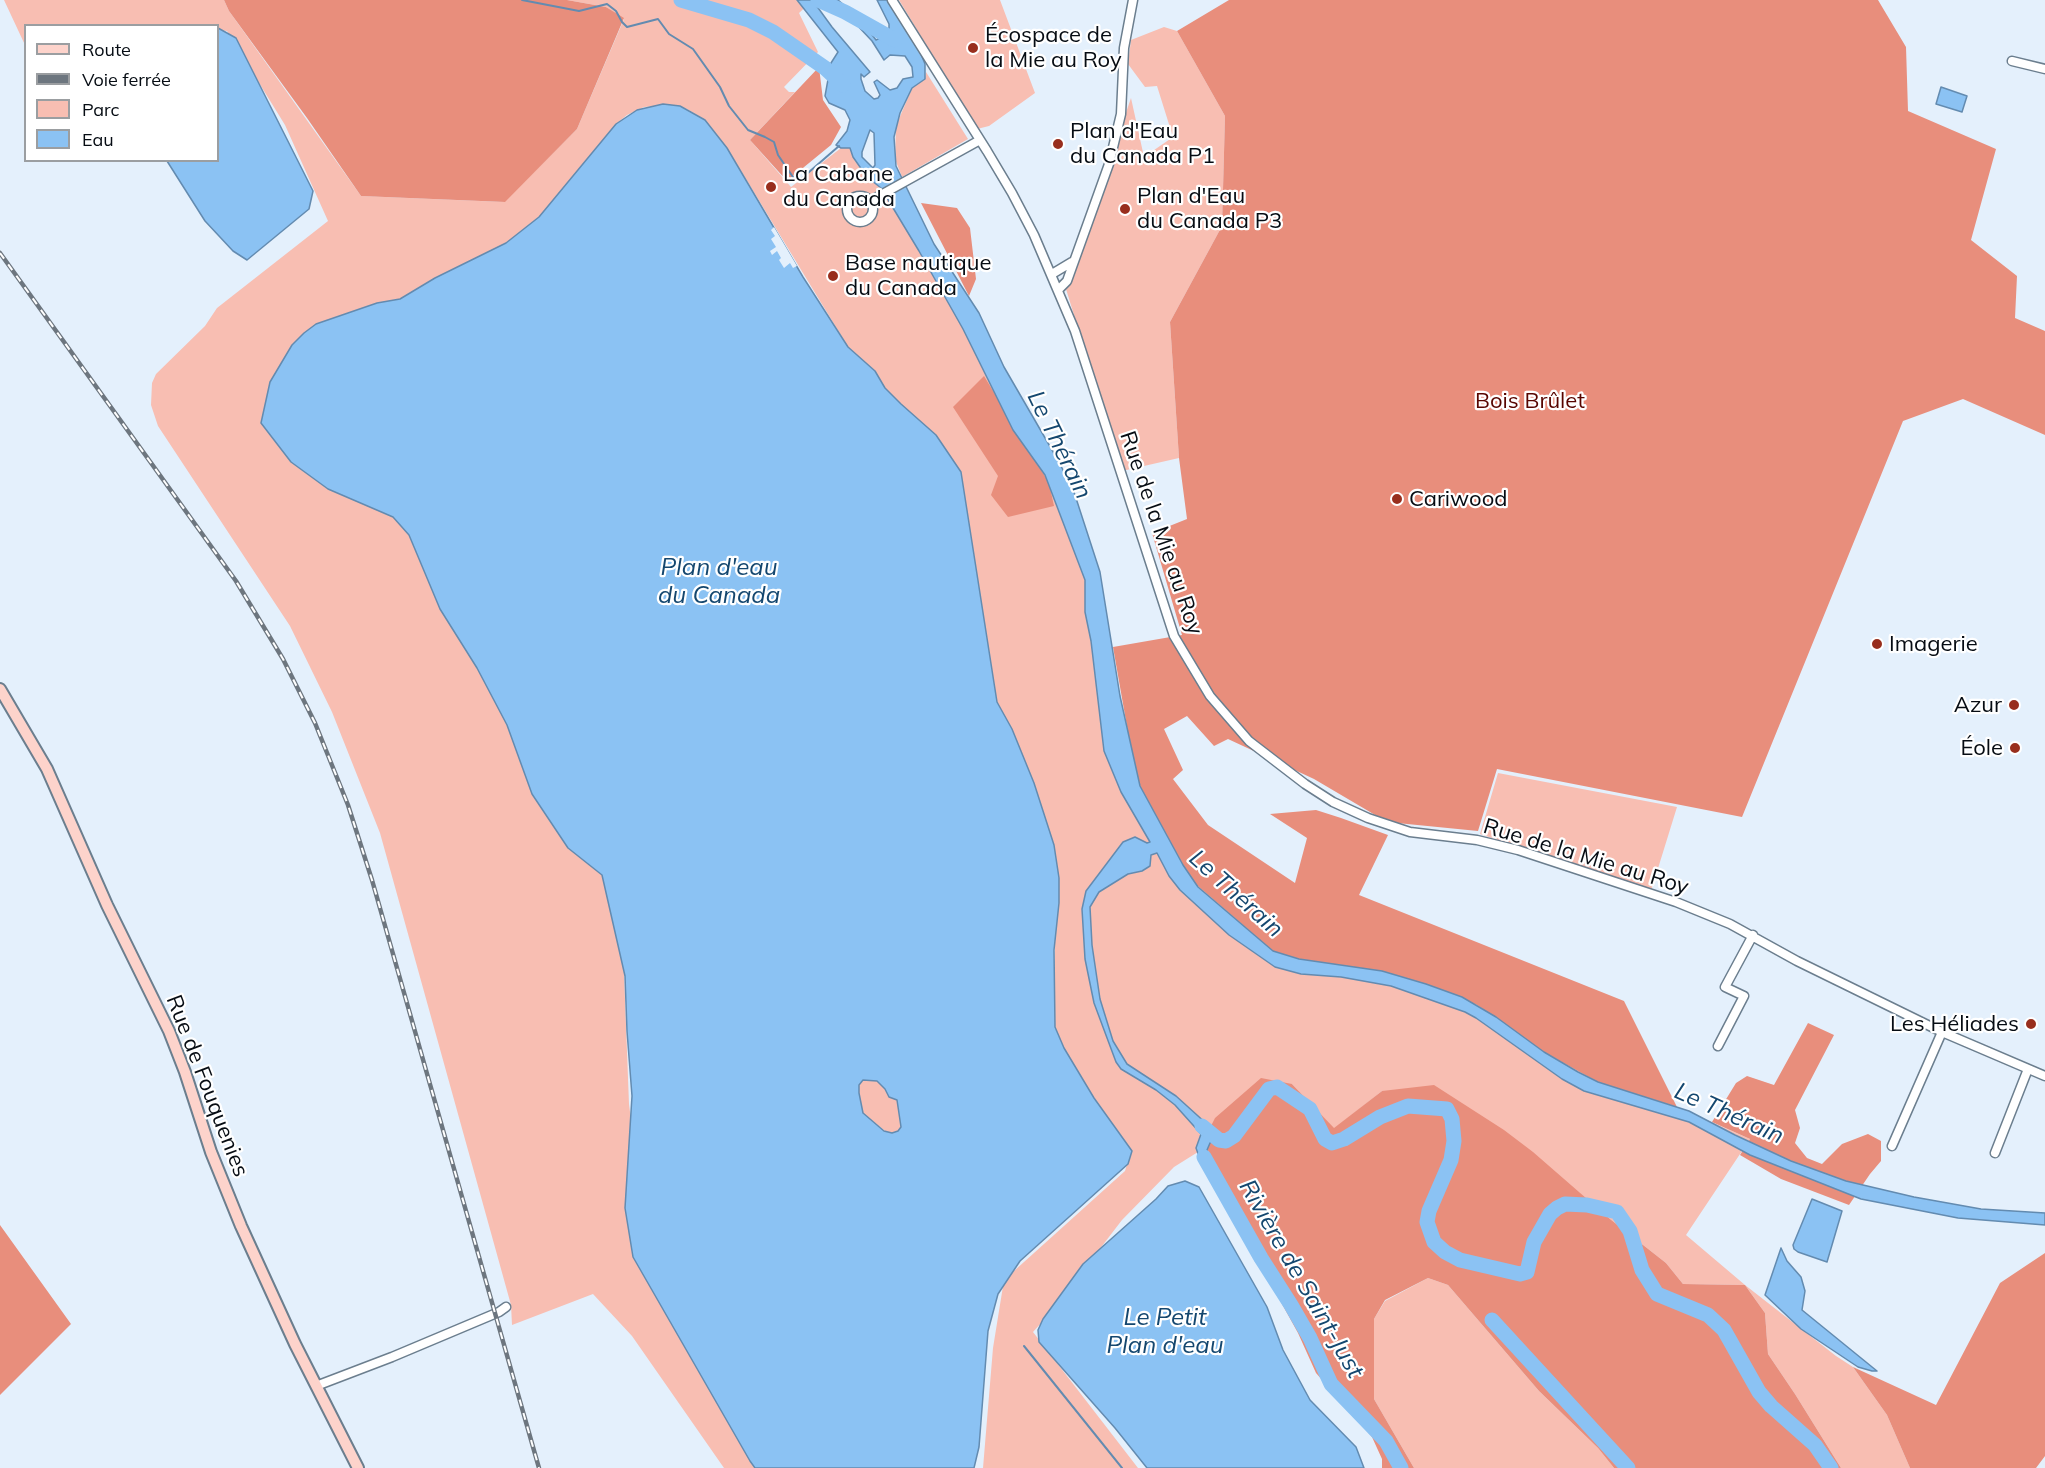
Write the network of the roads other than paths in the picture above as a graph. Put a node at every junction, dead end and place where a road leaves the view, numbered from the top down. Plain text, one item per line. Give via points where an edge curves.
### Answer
1 (892, 0) edge
2 (1133, 0) edge
3 (2012, 61) dead end
4 (2045, 69) edge
5 (980, 140) junction
6 (870, 201) dead end
7 (1072, 262) junction
8 (1052, 274) junction
9 (1059, 290) junction
10 (0, 689) edge
11 (1752, 935) junction
12 (1941, 1032) junction
13 (1718, 1046) dead end
14 (2028, 1069) junction
15 (2045, 1076) edge
16 (1892, 1146) dead end
17 (1995, 1153) dead end
18 (506, 1306) dead end
19 (316, 1386) junction
20 (358, 1468) edge

1 - 5 street, Rue de la Mie au Roy
2 - 7 street via 1124,48 1117,134
3 - 4 street
5 - 6 street
5 - 8 street, Rue de la Mie au Roy via 1012,193
7 - 8 street
7 - 9 street via 1067,281
8 - 9 street, Rue de la Mie au Roy
9 - 11 street, Rue de la Mie au Roy via 1174,636 1210,696 1250,741 1324,797 1378,823 1528,853 1667,899
10 - 19 street, Rue de Fouquenies via 47,770 106,905 169,1031 214,1162
11 - 12 street, Rue de la Mie au Roy
11 - 13 street via 1725,987 1744,996
12 - 14 street, Rue de la Mie au Roy
12 - 16 street
14 - 15 street, Rue de la Mie au Roy
14 - 17 street
18 - 19 street via 495,1314
19 - 20 street, Rue de Fouquenies

